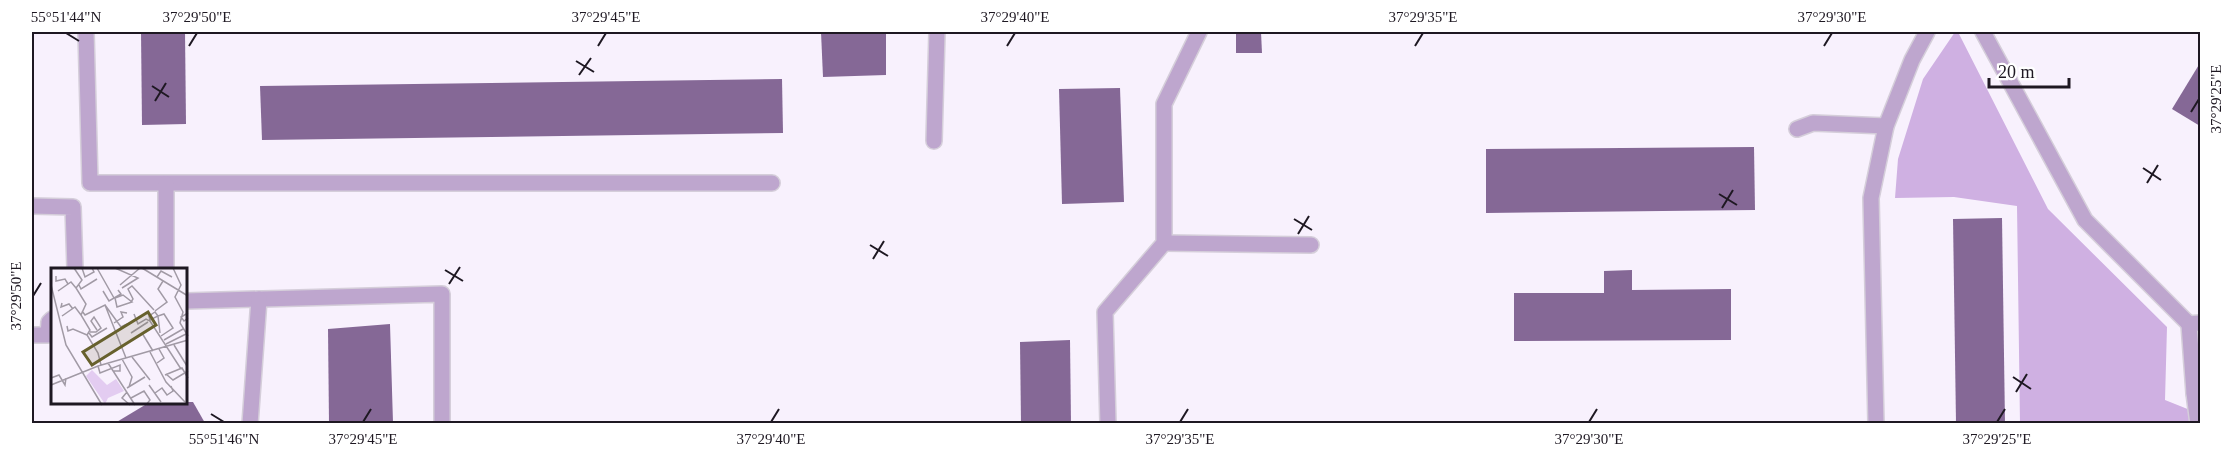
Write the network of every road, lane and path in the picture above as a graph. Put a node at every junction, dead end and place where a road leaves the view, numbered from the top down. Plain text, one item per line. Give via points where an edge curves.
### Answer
1 (86, 32) edge
2 (936, 32) edge
3 (1199, 32) edge
4 (1927, 32) edge
5 (1983, 32) edge
6 (1886, 126) junction
7 (1797, 129) dead end
8 (934, 141) dead end
9 (772, 183) dead end
10 (166, 184) junction
11 (32, 206) edge
12 (1164, 243) junction
13 (1311, 245) dead end
14 (75, 268) edge
15 (166, 268) edge
16 (259, 299) junction
17 (188, 301) edge
18 (51, 320) edge
19 (2195, 323) edge
20 (32, 335) edge
21 (2197, 393) edge
22 (250, 423) edge
23 (441, 423) edge
24 (1108, 423) edge
25 (1876, 423) edge
26 (2198, 423) edge

1 - 10 lane via 90,183
2 - 8 lane
3 - 12 lane via 1164,104
4 - 6 lane
5 - 19 lane via 2085,220
6 - 7 lane via 1813,123
6 - 25 lane via 1870,198
9 - 10 lane
10 - 15 lane
11 - 14 lane via 73,207
12 - 13 lane
12 - 24 lane via 1105,312
16 - 17 lane
16 - 22 lane
16 - 23 lane via 442,294
18 - 20 lane via 48,335
19 - 21 lane
21 - 26 lane

